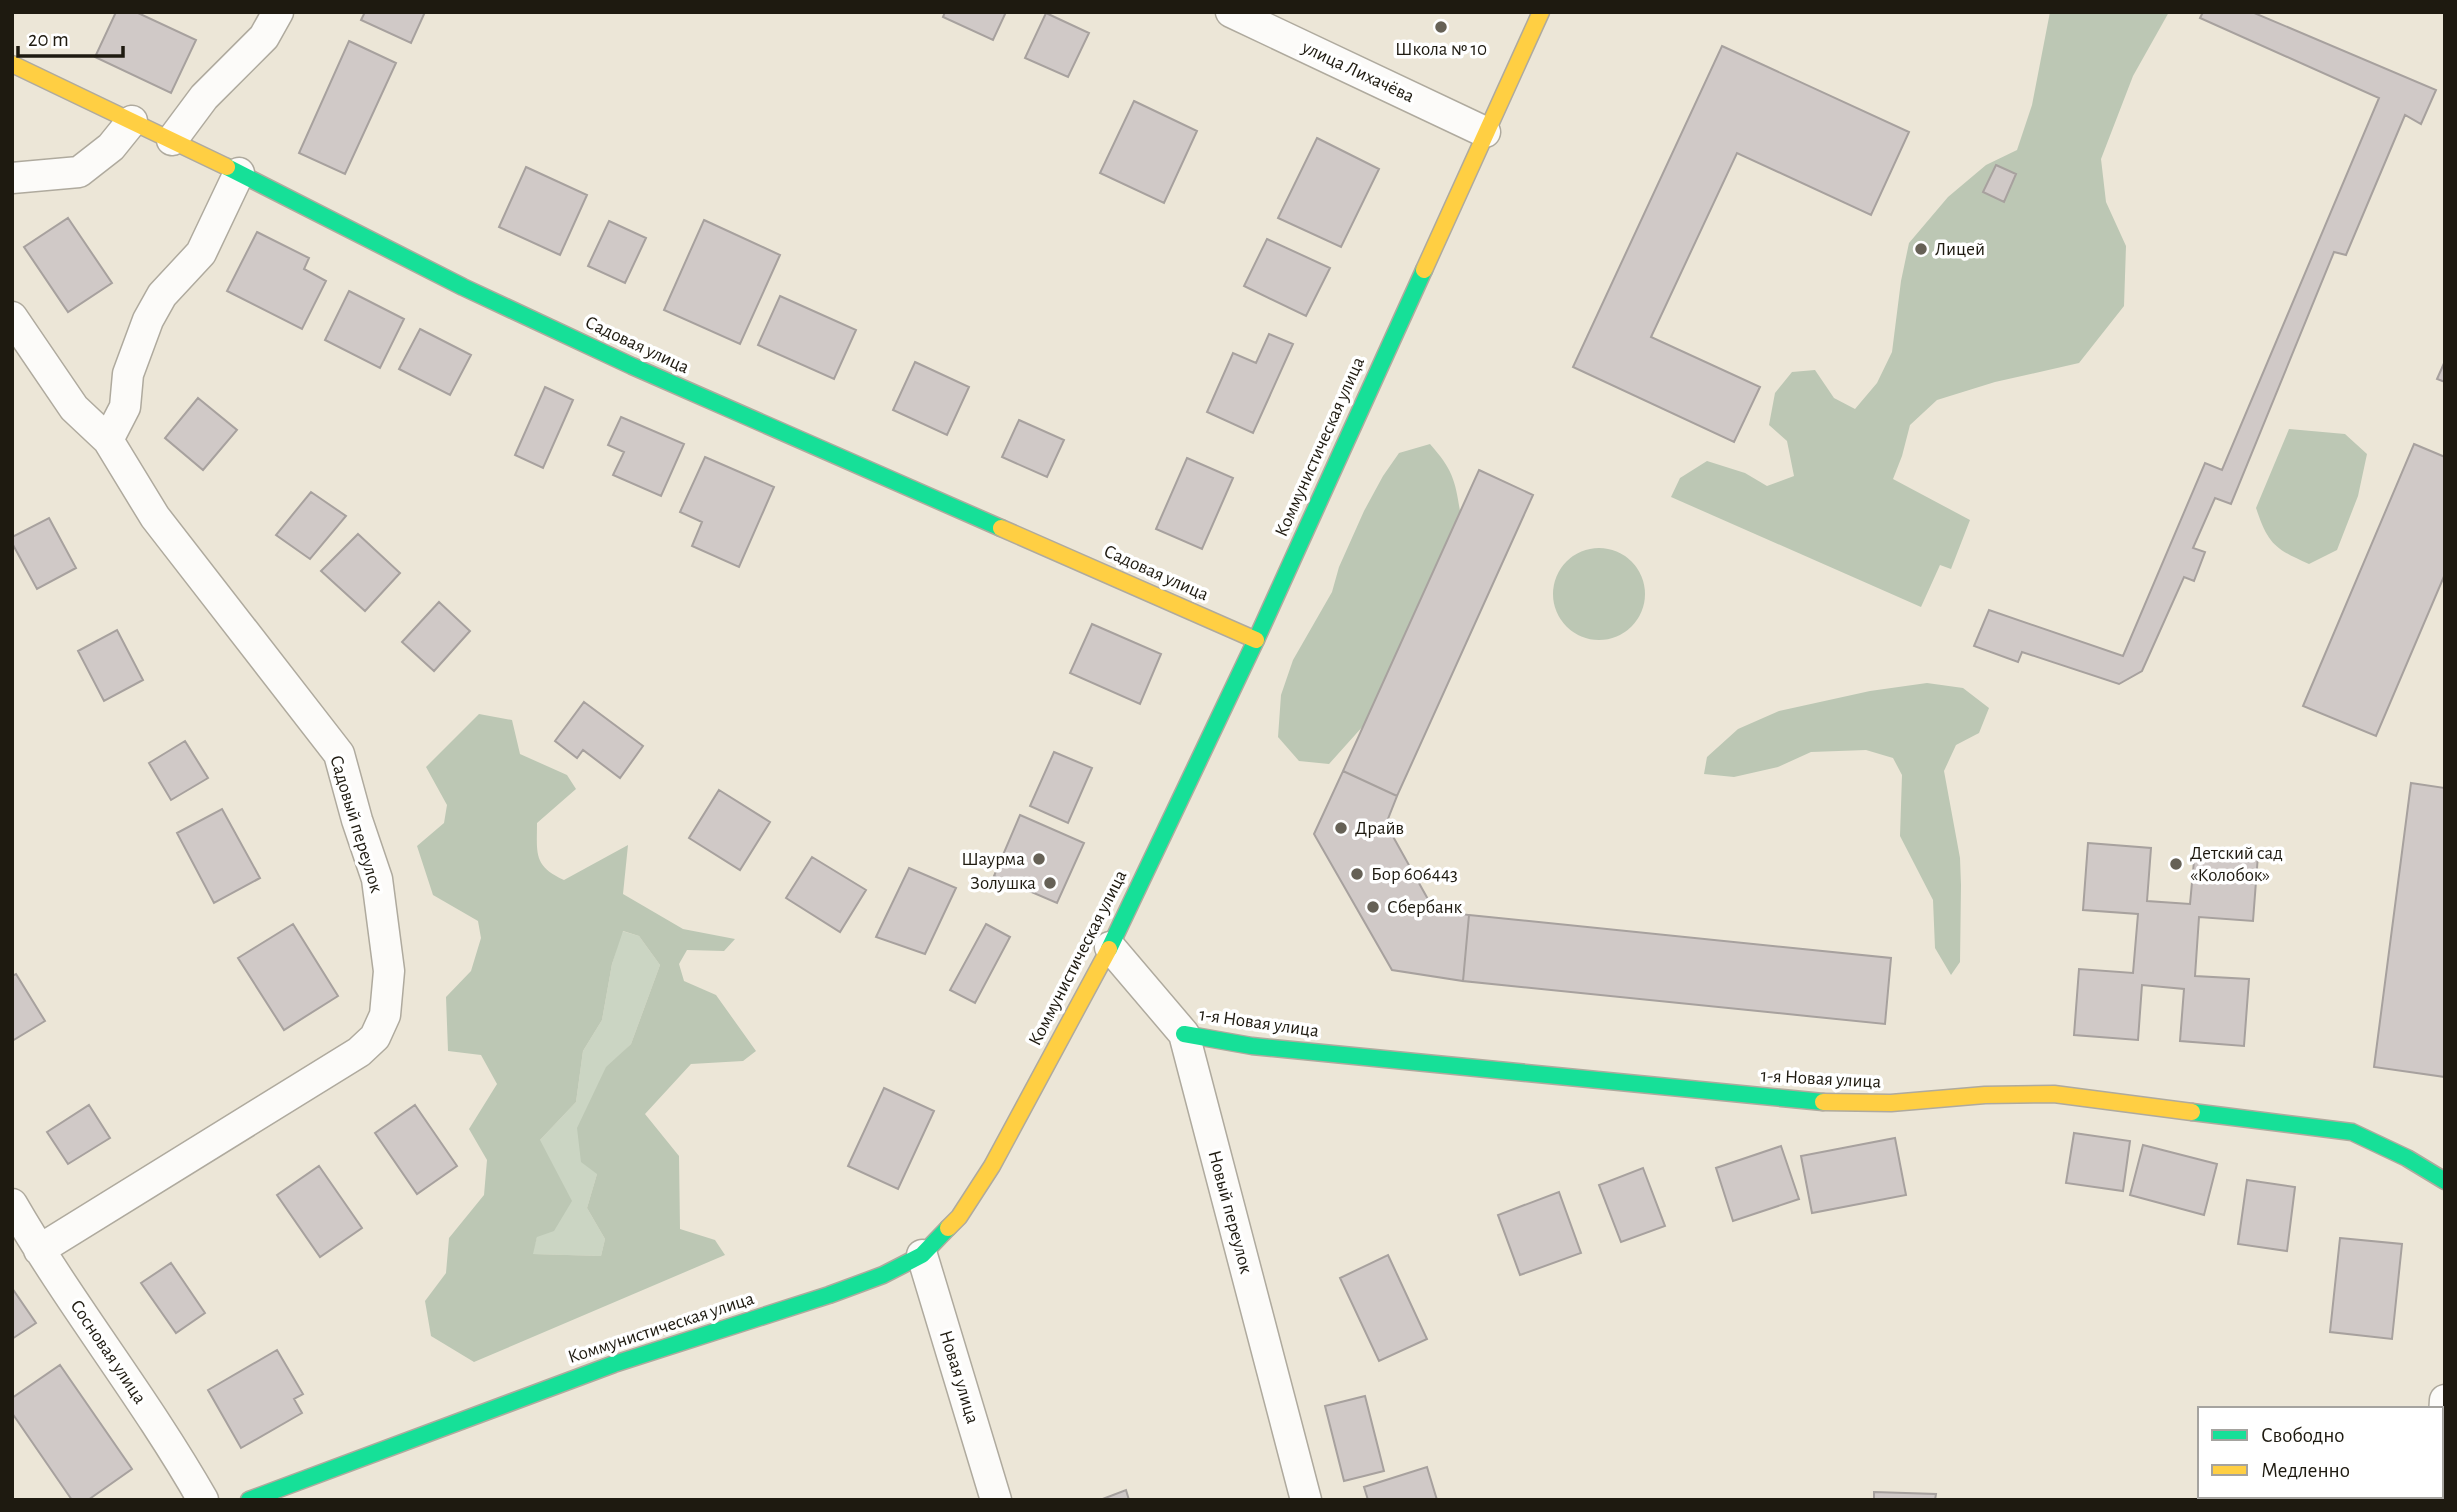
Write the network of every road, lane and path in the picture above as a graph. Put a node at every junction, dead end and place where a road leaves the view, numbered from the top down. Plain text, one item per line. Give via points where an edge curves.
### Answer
1 (278, 12) edge
2 (1231, 12) edge
3 (1541, 12) edge
4 (12, 64) edge
5 (132, 121) junction
6 (1486, 132) junction
7 (172, 140) junction
8 (239, 173) junction
9 (12, 178) edge
10 (12, 317) edge
11 (108, 440) junction
12 (1256, 640) junction
13 (1110, 947) junction
14 (1184, 1034) junction
15 (2445, 1181) edge
16 (12, 1204) edge
17 (39, 1250) junction
18 (922, 1255) junction
19 (2445, 1400) edge
20 (2443, 1432) edge
21 (203, 1500) edge
22 (249, 1500) edge
23 (996, 1500) edge
24 (1306, 1500) edge

1 - 7 street via 264,37 204,97
2 - 6 street, улица Лихачёва
3 - 6 street, Коммунистическая улица
4 - 5 street, Садовая улица
5 - 7 street, Садовая улица
5 - 9 street via 111,147 79,172
6 - 12 street, Коммунистическая улица
7 - 8 street, Садовая улица
8 - 11 street via 201,253 162,295 148,320 128,374 125,407
8 - 12 street, Садовая улица via 463,287 632,366
10 - 11 street, Садовый переулок via 74,408
11 - 17 street, Садовый переулок via 155,517 339,754 377,878 389,971 385,1015 374,1037 359,1052
12 - 13 street, Коммунистическая улица
13 - 14 street, Новый переулок
13 - 18 street, Коммунистическая улица via 992,1166 958,1217
14 - 15 street, 1-я Новая улица via 1252,1046 1810,1102 1891,1103 2054,1094 2352,1132
14 - 24 street, Новый переулок
16 - 17 street, Сосновая улица
17 - 21 street, Сосновая улица via 164,1434
18 - 22 street, Коммунистическая улица via 830,1296 614,1364
18 - 23 street, Новая улица
19 - 20 street

